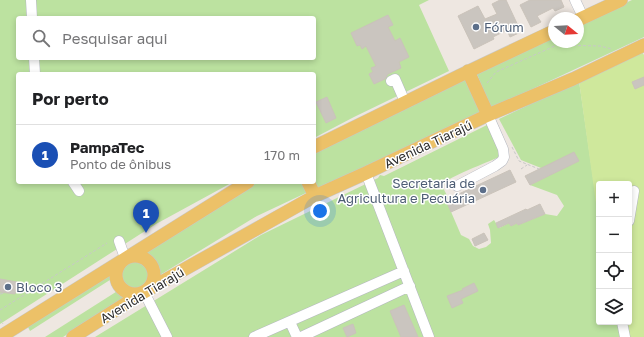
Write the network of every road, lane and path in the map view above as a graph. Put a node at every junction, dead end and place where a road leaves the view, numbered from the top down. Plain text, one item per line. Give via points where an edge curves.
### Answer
1 (31, 0) edge
2 (575, 0) edge
3 (621, 0) edge
4 (579, 12) edge
5 (32, 16) edge
6 (584, 18) edge
7 (548, 34) edge
8 (644, 45) edge
9 (584, 46) edge
10 (550, 48) edge
11 (617, 50) dead end
12 (34, 60) edge
13 (468, 71) junction
14 (35, 72) edge
15 (391, 81) dead end
16 (487, 83) dead end
17 (405, 102) junction
18 (488, 116) junction
19 (316, 146) edge
20 (512, 147) dead end
21 (528, 165) junction
22 (521, 168) dead end
23 (539, 169) dead end
24 (366, 173) junction
25 (245, 184) edge
26 (309, 184) edge
27 (457, 186) dead end
28 (634, 191) dead end
29 (315, 196) junction
30 (630, 217) edge
31 (119, 241) dead end
32 (107, 243) dead end
33 (125, 258) junction
34 (404, 271) junction
35 (410, 286) junction
36 (144, 292) junction
37 (6, 293) dead end
38 (0, 294) edge
39 (0, 310) edge
40 (0, 319) edge
41 (290, 322) junction
42 (623, 325) edge
43 (2, 330) edge
44 (73, 337) edge
45 (167, 337) edge
46 (254, 337) edge
47 (297, 337) edge
48 (301, 337) edge
49 (429, 337) edge
50 (625, 337) edge

1 - 5 street
2 - 4 street
3 - 6 main road
7 - 13 main road
8 - 18 main road, Avenida Tiarajú
9 - 11 path
10 - 16 path via 496,72
12 - 14 street
13 - 17 main road
13 - 18 main road
15 - 17 street via 395,79
17 - 19 main road
18 - 24 main road, Avenida Tiarajú
18 - 27 street via 504,157 495,166
20 - 21 path via 518,161
21 - 22 path
21 - 23 path
24 - 29 main road, Avenida Tiarajú
24 - 34 street
25 - 33 main road
26 - 29 main road
28 - 30 street
29 - 36 main road, Avenida Tiarajú
31 - 33 street
32 - 39 path
33 - 36 main road via 116,269 117,283 126,292
33 - 36 main road via 137,255 152,265 152,283
33 - 43 main road
34 - 35 street
34 - 41 street
35 - 48 street
35 - 49 street
36 - 44 main road, Avenida Tiarajú
36 - 45 street
37 - 38 path
40 - 43 path
41 - 46 street
41 - 47 street
42 - 50 street

